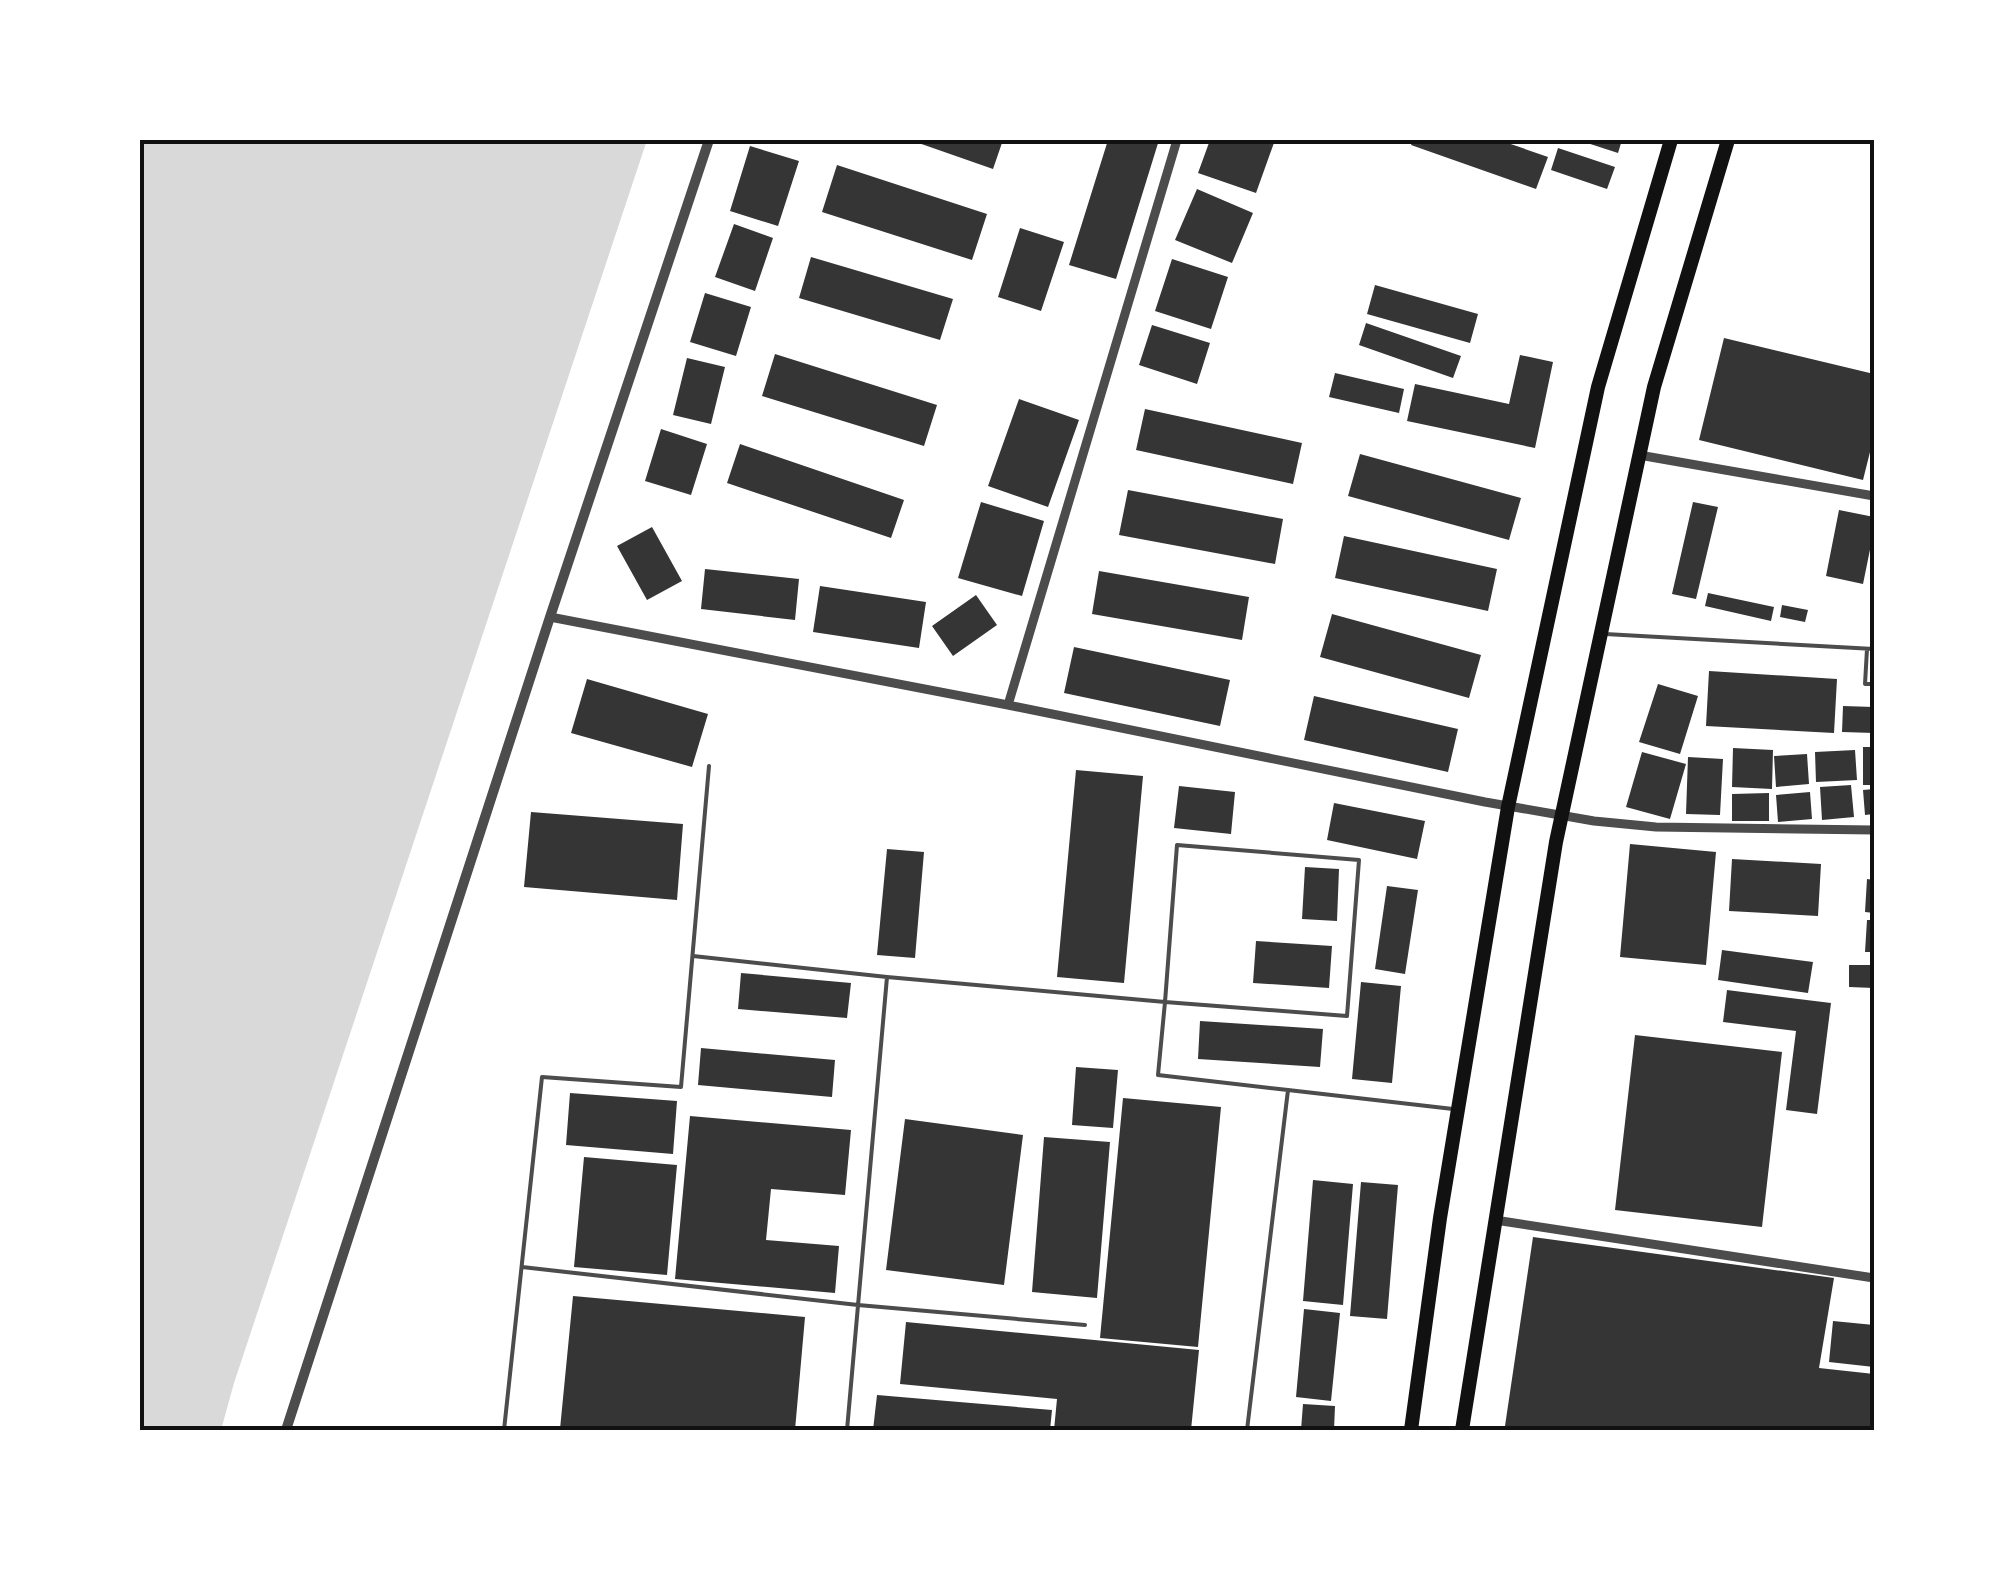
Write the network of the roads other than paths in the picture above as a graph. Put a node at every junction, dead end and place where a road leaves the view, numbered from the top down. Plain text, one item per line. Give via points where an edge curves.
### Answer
1 (709, 140) edge
2 (1177, 140) edge
3 (1671, 140) edge
4 (1728, 140) edge
5 (1639, 455) junction
6 (1874, 496) edge
7 (550, 617) junction
8 (1600, 634) junction
9 (1866, 649) junction
10 (1874, 649) edge
11 (1874, 684) edge
12 (1008, 705) junction
13 (709, 766) dead end
14 (1508, 807) junction
15 (1561, 816) junction
16 (1874, 830) edge
17 (693, 956) junction
18 (888, 977) junction
19 (1164, 1002) junction
20 (1288, 1090) junction
21 (1458, 1110) junction
22 (1495, 1220) junction
23 (522, 1267) junction
24 (1874, 1278) edge
25 (858, 1304) junction
26 (1085, 1325) dead end
27 (286, 1430) edge
28 (504, 1430) edge
29 (847, 1430) edge
30 (1248, 1430) edge
31 (1411, 1430) edge
32 (1462, 1430) edge

1 - 7 street
2 - 12 street
3 - 14 main road via 1598,386
4 - 5 main road
5 - 6 street
5 - 8 main road
7 - 12 street
7 - 27 street
8 - 9 lane
8 - 15 main road
9 - 10 lane
9 - 11 lane via 1865,684
12 - 14 street
13 - 17 lane
14 - 15 street
14 - 21 main road
15 - 16 street via 1656,827
15 - 22 main road
17 - 18 lane
17 - 23 lane via 682,1087 542,1077
18 - 19 lane
18 - 25 lane
19 - 19 lane via 1178,845 1360,860 1347,1016
19 - 20 lane via 1158,1075
20 - 21 lane
20 - 30 lane
21 - 31 main road
22 - 24 street
22 - 32 main road
23 - 25 lane
23 - 28 lane
25 - 26 lane
25 - 29 lane

